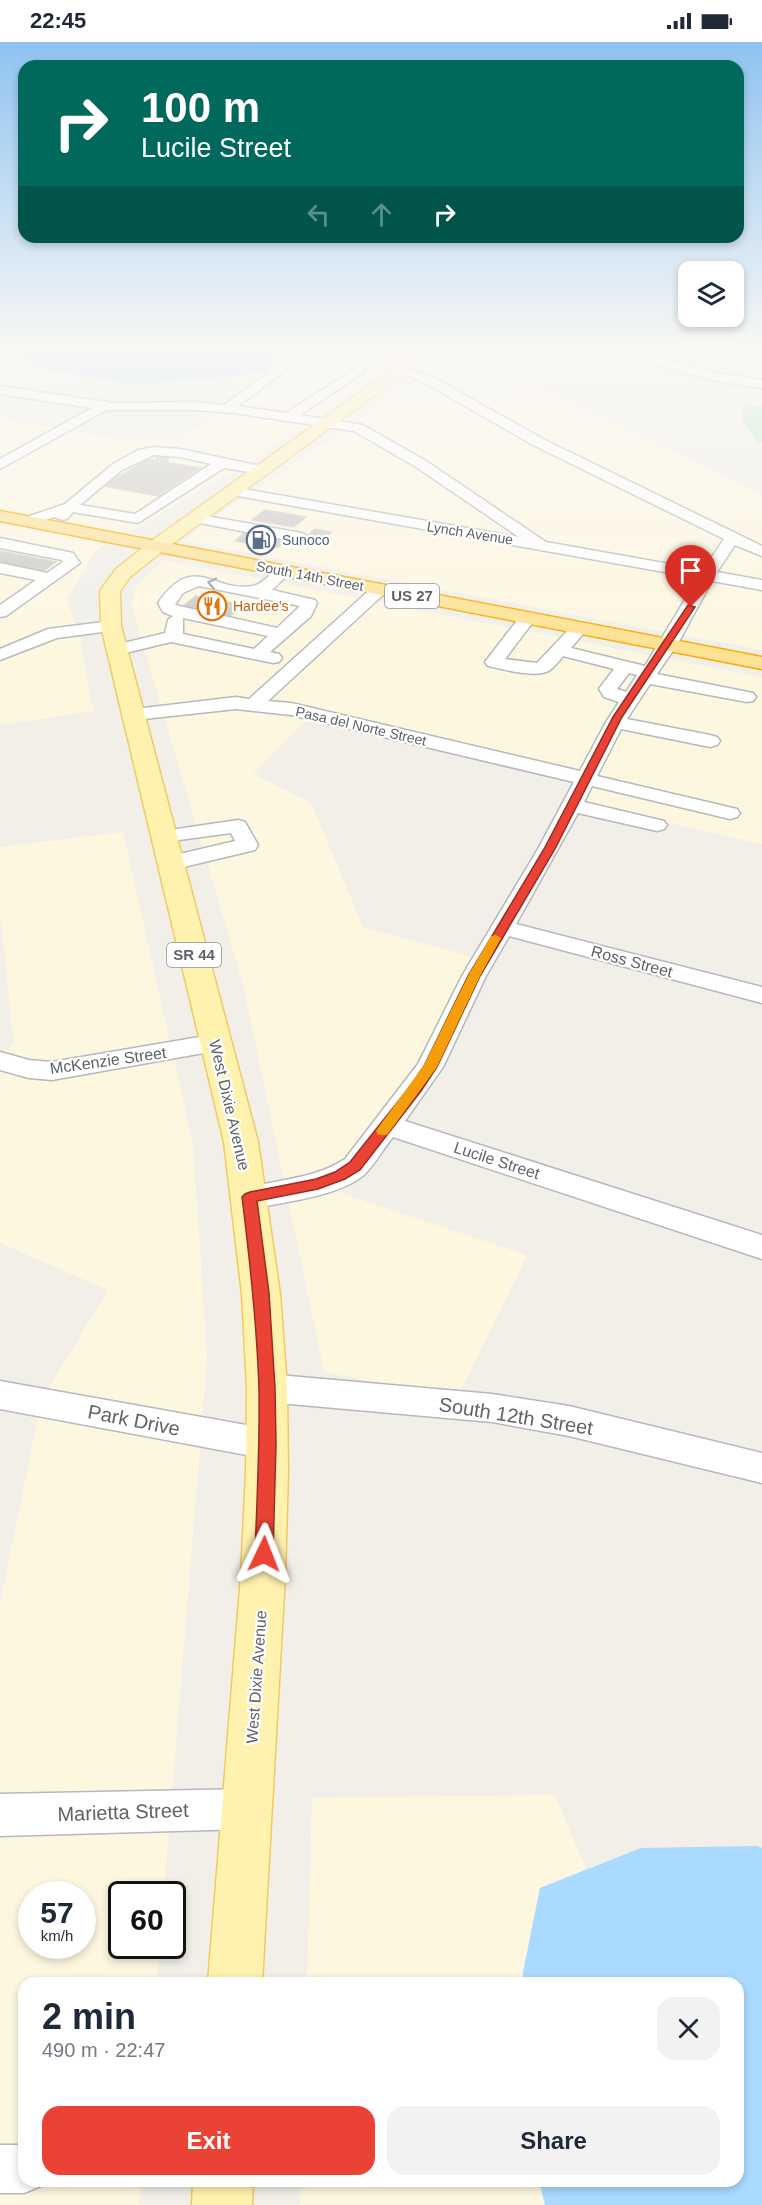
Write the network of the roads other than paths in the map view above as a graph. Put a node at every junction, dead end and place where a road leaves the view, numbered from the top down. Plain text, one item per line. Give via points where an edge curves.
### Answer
1 (23, 452) edge
2 (149, 452) tunnel mouth
3 (167, 452) tunnel mouth
4 (286, 452) edge
5 (400, 452) edge
6 (559, 452) edge
7 (140, 454) junction
8 (156, 457) tunnel mouth
9 (172, 459) tunnel mouth
10 (202, 459) junction
11 (222, 463) junction
12 (0, 465) edge
13 (261, 470) junction
14 (232, 491) junction
15 (87, 492) junction
16 (107, 496) dead end
17 (138, 501) dead end
18 (159, 504) junction
19 (69, 507) junction
20 (339, 510) junction
21 (195, 518) junction
22 (15, 519) edge
23 (326, 521) dead end
24 (54, 526) junction
25 (241, 526) junction
26 (752, 532) dead end
27 (227, 538) dead end
28 (732, 538) junction
29 (4, 544) edge
30 (540, 545) junction
31 (157, 546) junction
32 (762, 551) edge
33 (283, 562) junction
34 (0, 568) edge
35 (707, 575) junction
36 (50, 578) junction
37 (762, 585) edge
38 (380, 589) junction
39 (255, 591) junction
40 (177, 611) junction
41 (0, 612) edge
42 (528, 618) junction
43 (111, 626) junction
44 (580, 628) junction
45 (281, 634) junction
46 (4, 636) dead end
47 (171, 637) junction
48 (28, 642) junction
49 (668, 645) junction
50 (117, 650) junction
51 (561, 650) junction
52 (0, 655) edge
53 (257, 655) junction
54 (298, 663) junction
55 (762, 663) edge
56 (639, 672) junction
57 (747, 697) dead end
58 (254, 704) junction
59 (134, 714) junction
60 (615, 723) junction
61 (710, 741) dead end
62 (586, 778) junction
63 (572, 805) junction
64 (730, 813) dead end
65 (657, 825) dead end
66 (164, 836) junction
67 (171, 863) junction
68 (502, 927) junction
69 (762, 995) edge
70 (217, 1044) junction
71 (0, 1061) edge
72 (388, 1125) junction
73 (250, 1197) junction
74 (762, 1247) edge
75 (267, 1388) junction
76 (0, 1395) edge
77 (268, 1444) junction
78 (762, 1468) edge
79 (246, 1809) junction
80 (0, 1815) edge
81 (236, 1977) edge
82 (0, 2169) edge
83 (18, 2169) edge
84 (223, 2187) edge
85 (222, 2205) edge

1 - 12 street
2 - 7 street
3 - 10 street
4 - 13 main road, SR 44
5 - 30 street
6 - 28 street
7 - 8 street
7 - 15 street via 95,482
9 - 10 street
10 - 11 street
11 - 13 street
11 - 18 street
13 - 14 main road, SR 44
14 - 20 street, Lynch Avenue
14 - 21 main road, SR 44
15 - 16 street
15 - 19 street
17 - 18 street
18 - 19 street via 138,519
19 - 22 street
19 - 24 street
20 - 23 street
20 - 30 street, Lynch Avenue
21 - 25 street
21 - 31 main road, SR 44
22 - 24 highway, South 14th Street / US 27
22 - 29 street
24 - 31 highway, South 14th Street / US 27
25 - 27 street
25 - 33 street via 306,533
26 - 28 street
28 - 32 street
28 - 35 street
29 - 36 street via 68,556 72,563
30 - 35 street, Lynch Avenue
31 - 33 highway, South 14th Street / US 27
31 - 43 main road, West Dixie Avenue / SR 44 via 123,573 110,591
33 - 38 highway, South 14th Street / US 27
33 - 39 street via 267,586
34 - 36 street
35 - 37 street, Lynch Avenue
35 - 49 street
36 - 41 street
38 - 42 highway, South 14th Street / US 27
38 - 54 street
39 -> 40 street via 190,582 166,603
39 - 45 street via 309,603 305,612
40 - 45 street
40 - 47 street
42 - 44 highway, South 14th Street / US 27
42 - 51 street via 494,662 542,668
43 - 48 street via 54,633
43 - 50 main road, West Dixie Avenue / SR 44
44 - 49 highway, South 14th Street / US 27
44 - 51 street
45 - 53 street
46 - 48 street
47 - 50 street
47 - 53 street
48 - 52 street
49 - 55 highway, South 14th Street / US 27
49 - 56 street
50 - 59 main road, West Dixie Avenue / SR 44
51 - 56 street via 609,660
53 - 54 street
54 - 58 street
56 - 57 street
56 - 60 street via 630,699
58 - 59 street, Pasa del Norte Street
58 - 62 street, Pasa del Norte Street via 291,709
59 - 66 main road, West Dixie Avenue / SR 44
60 - 61 street
60 - 62 street
62 - 63 street
62 - 64 street, Pasa del Norte Street
63 - 65 street
63 - 68 street
66 - 67 main road, West Dixie Avenue / SR 44
66 - 67 street via 238,826 247,845
67 - 70 main road, West Dixie Avenue / SR 44
68 - 69 street, Ross Street
68 - 72 street via 430,1067
70 - 71 street, McKenzie Street via 52,1071
70 - 73 main road, West Dixie Avenue / SR 44
72 - 73 street via 355,1166 340,1176
72 - 74 street, Lucile Street
73 - 75 main road, West Dixie Avenue / SR 44
75 - 77 main road, West Dixie Avenue / SR 44
75 - 78 street, South 12th Street via 492,1408 569,1421
76 - 77 street, Park Drive
77 - 79 main road, West Dixie Avenue / SR 44
79 - 80 street, Marietta Street
79 - 81 main road, West Dixie Avenue / SR 44
82 - 83 street
84 - 85 main road

